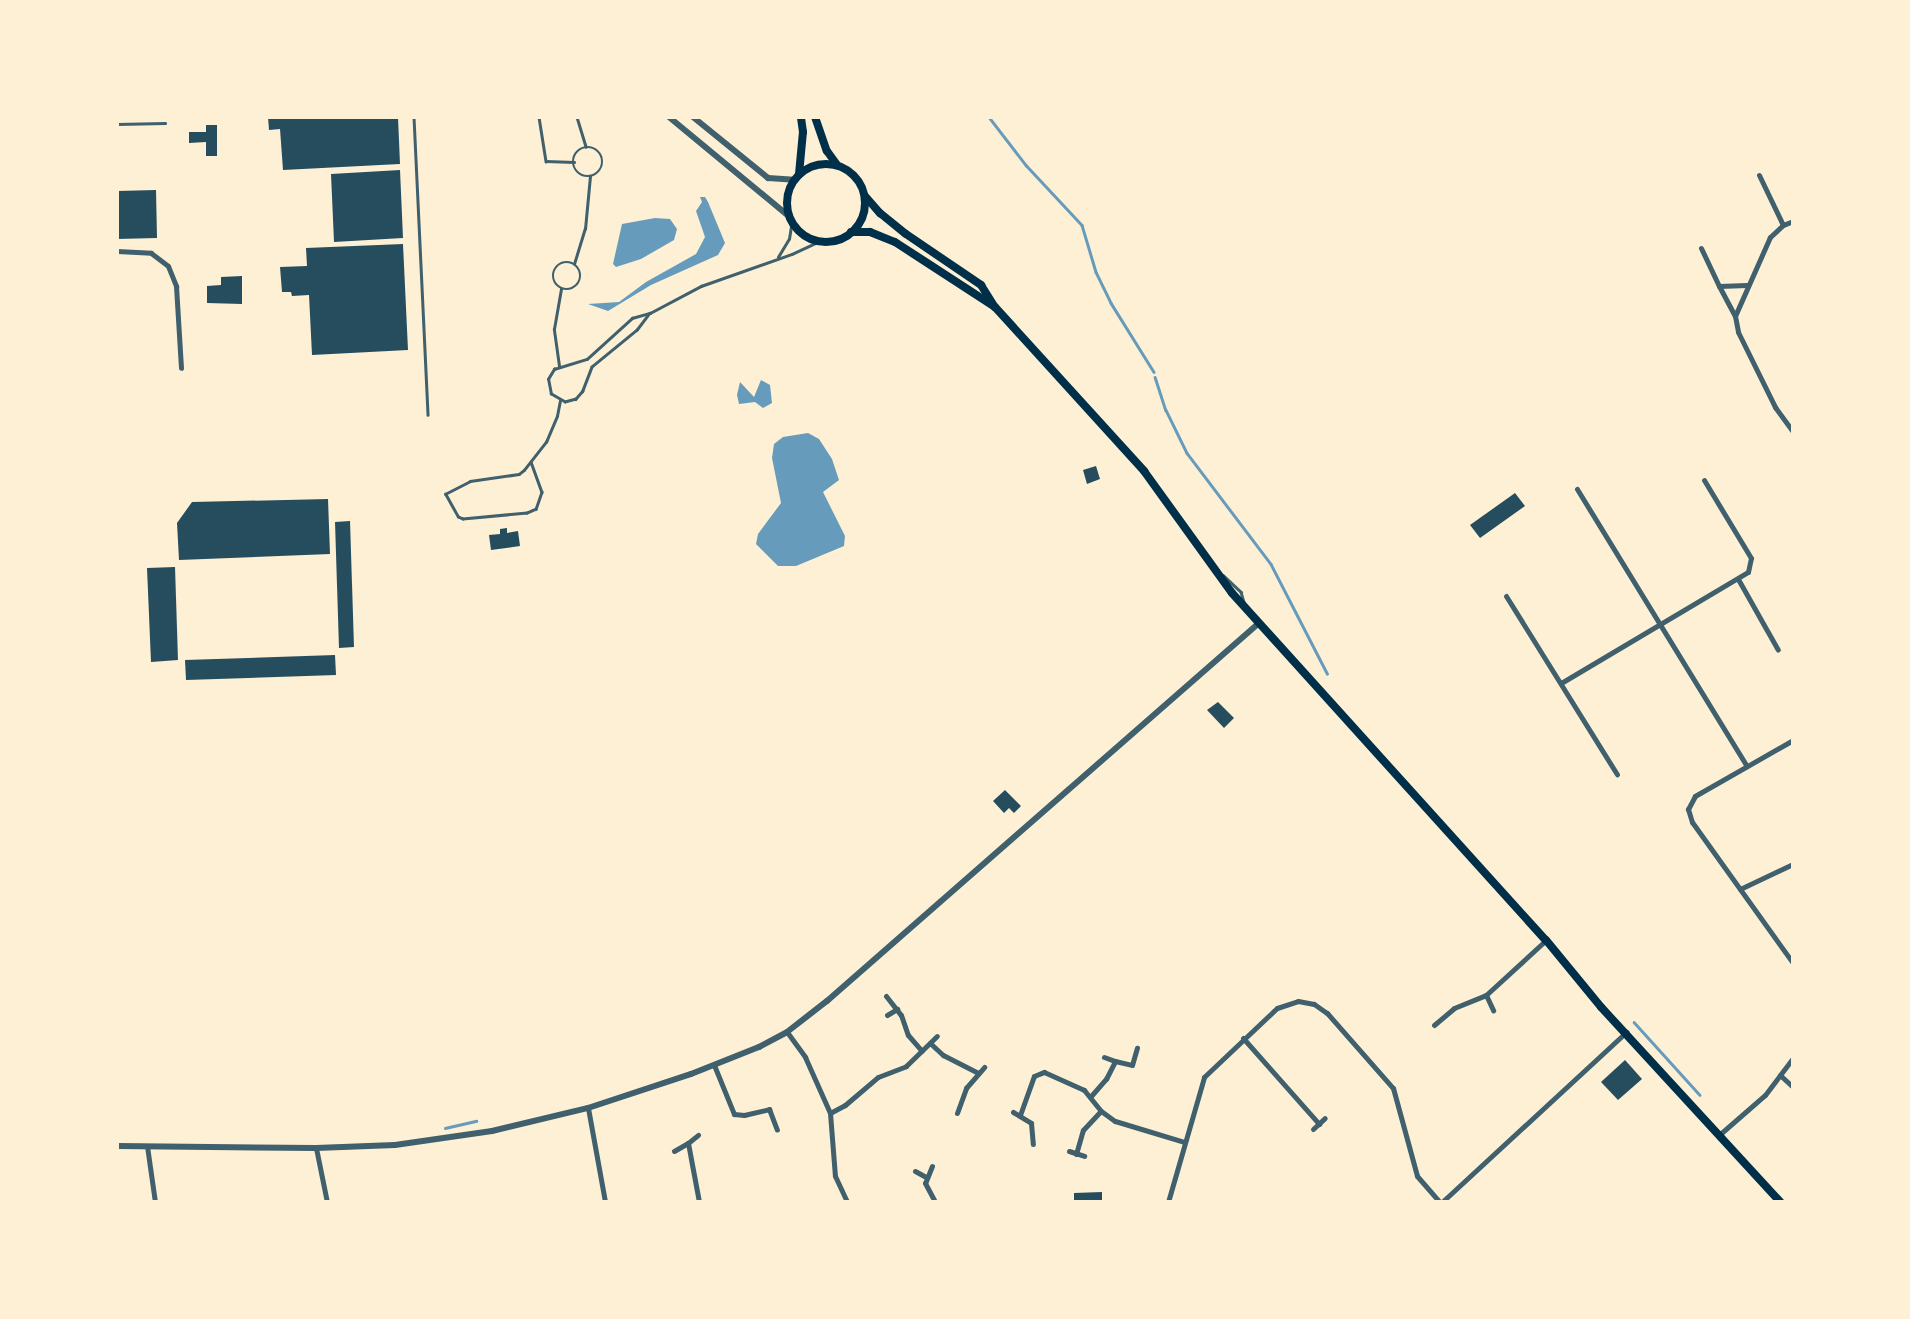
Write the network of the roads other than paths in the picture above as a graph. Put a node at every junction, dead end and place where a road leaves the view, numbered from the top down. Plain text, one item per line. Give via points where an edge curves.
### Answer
1 (414, 117) edge
2 (539, 117) edge
3 (577, 117) edge
4 (669, 117) edge
5 (693, 117) edge
6 (801, 117) edge
7 (815, 117) edge
8 (165, 123) dead end
9 (117, 124) edge
10 (586, 147) junction
11 (574, 162) junction
12 (837, 165) junction
13 (1759, 175) dead end
14 (590, 176) junction
15 (797, 177) junction
16 (865, 196) junction
17 (791, 219) junction
18 (1793, 221) edge
19 (1783, 225) junction
20 (851, 232) junction
21 (820, 241) junction
22 (1701, 248) dead end
23 (117, 251) edge
24 (778, 257) junction
25 (574, 264) junction
26 (1747, 285) junction
27 (1718, 286) junction
28 (561, 289) junction
29 (995, 307) junction
30 (650, 313) junction
31 (1735, 316) junction
32 (559, 366) junction
33 (181, 368) dead end
34 (559, 401) junction
35 (428, 415) dead end
36 (1793, 432) edge
37 (531, 462) junction
38 (1704, 480) dead end
39 (1577, 489) dead end
40 (1738, 579) junction
41 (1506, 596) dead end
42 (1259, 623) junction
43 (1661, 625) junction
44 (1778, 650) dead end
45 (1561, 683) junction
46 (1793, 740) edge
47 (1747, 766) junction
48 (1617, 774) dead end
49 (1793, 863) edge
50 (1740, 889) junction
51 (1546, 940) junction
52 (1793, 962) edge
53 (1486, 995) junction
54 (886, 996) dead end
55 (897, 1009) junction
56 (1493, 1010) dead end
57 (887, 1015) dead end
58 (1434, 1026) dead end
59 (787, 1031) junction
60 (1626, 1032) junction
61 (937, 1036) dead end
62 (1243, 1038) junction
63 (930, 1043) junction
64 (1137, 1048) dead end
65 (922, 1051) junction
66 (1104, 1057) dead end
67 (1793, 1058) edge
68 (1115, 1061) junction
69 (714, 1065) junction
70 (984, 1067) dead end
71 (978, 1073) junction
72 (1780, 1074) junction
73 (1793, 1087) edge
74 (1091, 1096) junction
75 (588, 1108) junction
76 (1101, 1111) junction
77 (1013, 1112) dead end
78 (957, 1113) dead end
79 (830, 1114) junction
80 (1020, 1115) junction
81 (1325, 1118) dead end
82 (1319, 1124) junction
83 (1312, 1129) dead end
84 (777, 1130) dead end
85 (698, 1135) dead end
86 (1719, 1135) junction
87 (1184, 1142) junction
88 (688, 1143) junction
89 (1033, 1144) dead end
90 (117, 1146) edge
91 (147, 1146) junction
92 (316, 1148) junction
93 (674, 1151) dead end
94 (1069, 1151) dead end
95 (1076, 1154) junction
96 (1084, 1156) dead end
97 (932, 1166) dead end
98 (915, 1171) dead end
99 (926, 1177) junction
100 (155, 1202) edge
101 (327, 1202) edge
102 (605, 1202) edge
103 (699, 1202) edge
104 (847, 1202) edge
105 (935, 1202) edge
106 (1168, 1202) edge
107 (1441, 1202) edge
108 (1780, 1202) edge

1 - 35 lane
2 - 11 lane via 546,161
3 - 10 lane
4 - 17 street
5 - 15 street via 768,178
6 - 15 main road
7 - 12 main road
8 - 9 lane
10 - 11 lane
10 - 14 lane via 594,148 602,158 600,170
11 - 14 lane via 580,174
12 - 15 main road via 817,164
12 - 16 main road via 852,173
13 - 19 street
14 - 25 lane via 585,229
15 - 17 main road via 787,198
16 - 20 main road via 865,210
16 - 29 main road via 906,234 981,285
17 - 21 main road via 808,238
17 - 24 lane via 789,239
18 - 19 street
19 - 26 street via 1770,237
20 - 21 main road via 841,239
20 - 29 main road via 870,232 895,242
21 - 24 lane
22 - 27 street
23 - 33 street via 151,253 168,266 176,286
24 - 30 lane via 694,289
25 - 28 lane via 579,282
25 - 28 lane via 566,262 555,268 553,280
26 - 27 street
26 - 31 street
27 - 31 street
28 - 32 lane via 554,329
29 - 42 main road via 1144,471
30 - 32 lane via 632,318 587,359
30 - 34 lane via 637,330 592,367 576,399
31 - 36 street via 1738,332 1775,407
32 - 34 lane via 550,373 547,384
34 - 37 lane via 546,442
37 - 37 lane via 519,474 470,481 445,494 463,519 527,513 536,509 542,492
38 - 40 street via 1751,558 1748,572
39 - 43 street
40 - 43 street
40 - 44 street
41 - 45 street
42 - 51 main road
42 - 59 street via 845,986
43 - 45 street
43 - 47 street
45 - 48 street
46 - 47 street
47 - 50 street via 1689,804 1689,816
49 - 50 street
50 - 52 street
51 - 53 street
51 - 60 main road
53 - 56 street
53 - 58 street via 1454,1008
54 - 55 street
55 - 57 street
55 - 65 street via 908,1035
59 - 69 street
59 - 79 street via 805,1057
60 - 86 main road
60 - 107 street
61 - 63 street
62 - 82 street
62 - 87 street via 1204,1077
62 - 107 street via 1277,1008 1298,1001 1327,1013 1393,1088 1417,1176
63 - 65 street
63 - 71 street
64 - 68 street via 1132,1065
65 - 79 street via 906,1066 873,1080
66 - 68 street
67 - 72 street
68 - 74 street
69 - 75 street
69 - 84 street via 734,1114 769,1109
70 - 71 street
71 - 78 street via 966,1088
72 - 73 street
72 - 86 street via 1765,1095
74 - 76 street
74 - 80 street via 1077,1085 1039,1073
75 - 92 street via 492,1131 395,1145
75 - 102 street
76 - 87 street via 1123,1125
76 - 95 street via 1083,1130
77 - 80 street
79 - 104 street via 835,1176
80 - 89 street via 1034,1129
81 - 82 street
82 - 83 street
85 - 88 street
86 - 108 main road
87 - 106 street
88 - 93 street
88 - 103 street
90 - 91 street
91 - 92 street
91 - 100 street
92 - 101 street
94 - 95 street
95 - 96 street
97 - 99 street
98 - 99 street
99 - 105 street

